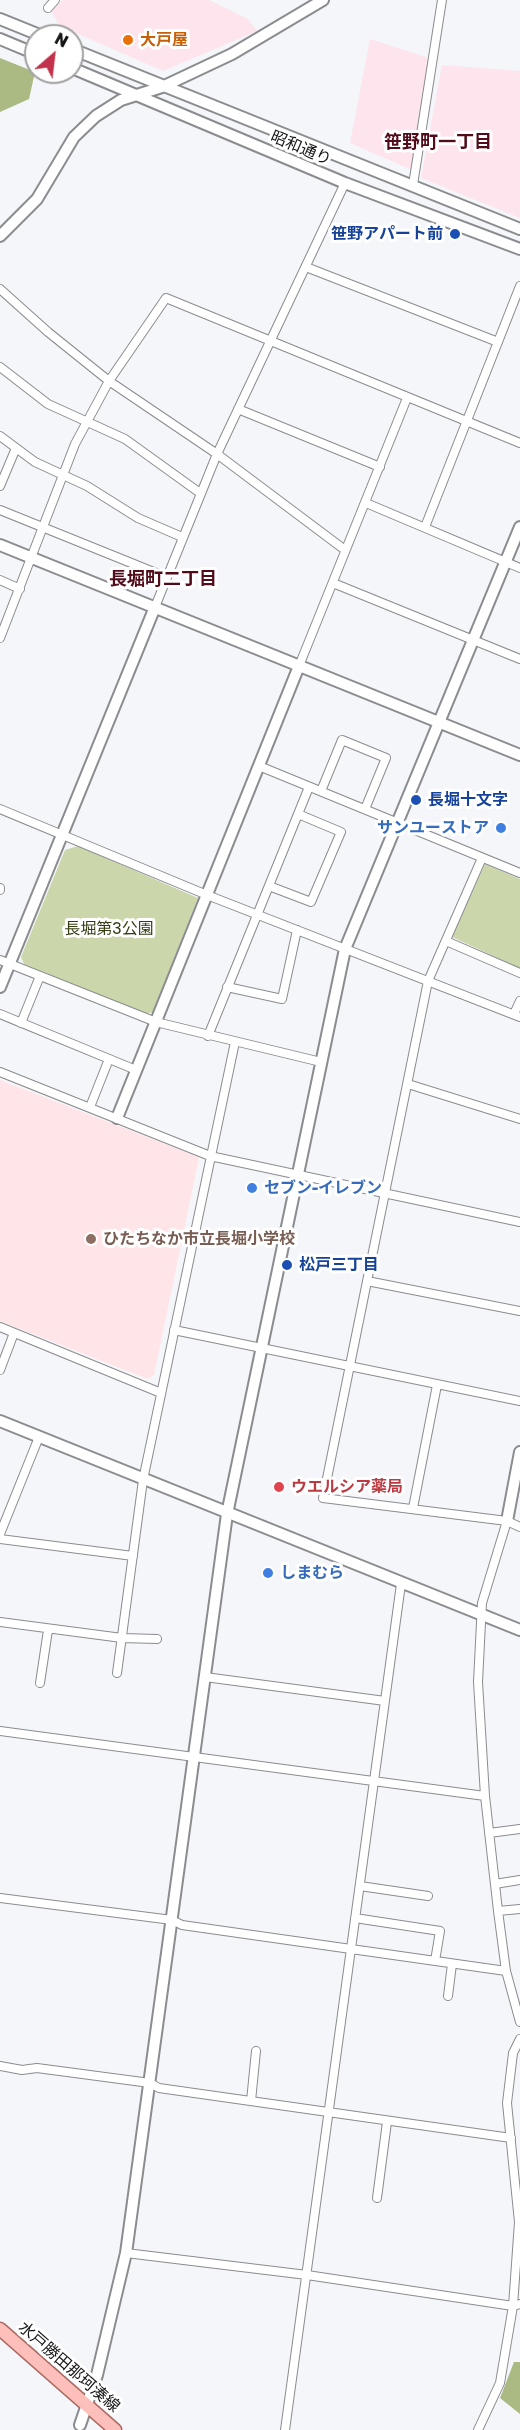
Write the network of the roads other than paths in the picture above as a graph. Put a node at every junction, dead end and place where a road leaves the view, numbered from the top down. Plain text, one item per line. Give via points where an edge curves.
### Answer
1 (55, 0) edge
2 (323, 0) edge
3 (442, 0) edge
4 (48, 8) dead end
5 (0, 19) edge
6 (24, 29) edge
7 (0, 39) edge
8 (24, 49) edge
9 (84, 54) edge
10 (84, 73) edge
11 (162, 87) junction
12 (139, 95) junction
13 (345, 183) junction
14 (413, 185) junction
15 (520, 229) edge
16 (0, 236) edge
17 (520, 249) edge
18 (306, 267) junction
19 (520, 286) edge
20 (0, 289) edge
21 (270, 341) junction
22 (498, 342) junction
23 (0, 367) edge
24 (109, 381) junction
25 (407, 398) junction
26 (238, 409) junction
27 (469, 420) junction
28 (86, 423) junction
29 (0, 436) edge
30 (520, 442) edge
31 (16, 448) junction
32 (218, 454) junction
33 (380, 467) junction
34 (62, 475) junction
35 (0, 486) edge
36 (200, 493) junction
37 (366, 503) junction
38 (0, 510) edge
39 (425, 527) junction
40 (520, 527) edge
41 (43, 528) junction
42 (182, 537) junction
43 (0, 545) edge
44 (345, 550) junction
45 (33, 558) junction
46 (506, 562) junction
47 (520, 568) edge
48 (166, 578) junction
49 (0, 580) edge
50 (333, 583) junction
51 (20, 589) junction
52 (155, 607) junction
53 (4, 615) edge
54 (0, 638) edge
55 (472, 640) junction
56 (520, 659) edge
57 (300, 666) junction
58 (439, 722) junction
59 (520, 755) edge
60 (259, 766) junction
61 (309, 787) junction
62 (321, 791) junction
63 (0, 809) edge
64 (365, 809) junction
65 (298, 814) junction
66 (398, 822) junction
67 (63, 835) junction
68 (482, 858) junction
69 (520, 873) edge
70 (269, 886) junction
71 (207, 895) junction
72 (257, 914) junction
73 (297, 930) junction
74 (446, 941) junction
75 (345, 950) junction
76 (5, 962) edge
77 (520, 973) edge
78 (40, 976) junction
79 (428, 981) junction
80 (0, 987) edge
81 (227, 987) junction
82 (520, 1001) edge
83 (0, 1014) edge
84 (517, 1016) edge
85 (156, 1022) junction
86 (21, 1023) junction
87 (208, 1036) junction
88 (235, 1042) junction
89 (109, 1059) junction
90 (321, 1062) junction
91 (136, 1070) junction
92 (0, 1072) edge
93 (408, 1084) junction
94 (90, 1107) junction
95 (117, 1118) junction
96 (520, 1119) edge
97 (210, 1156) junction
98 (297, 1176) junction
99 (385, 1193) junction
100 (520, 1222) edge
101 (367, 1281) junction
102 (520, 1311) edge
103 (0, 1327) edge
104 (174, 1330) junction
105 (14, 1333) junction
106 (261, 1348) junction
107 (350, 1368) junction
108 (0, 1370) edge
109 (437, 1385) junction
110 (161, 1394) junction
111 (520, 1401) edge
112 (0, 1421) edge
113 (39, 1437) junction
114 (520, 1452) edge
115 (143, 1480) junction
116 (413, 1508) junction
117 (227, 1514) junction
118 (507, 1521) junction
119 (520, 1527) edge
120 (0, 1534) edge
121 (0, 1539) edge
122 (133, 1556) junction
123 (401, 1584) junction
124 (481, 1616) junction
125 (0, 1622) edge
126 (48, 1630) junction
127 (520, 1630) edge
128 (122, 1638) junction
129 (157, 1639) dead end
130 (117, 1673) dead end
131 (205, 1677) junction
132 (40, 1683) dead end
133 (385, 1701) junction
134 (0, 1731) edge
135 (193, 1758) junction
136 (374, 1780) junction
137 (485, 1796) junction
138 (520, 1828) edge
139 (489, 1833) junction
140 (520, 1880) edge
141 (495, 1884) junction
142 (360, 1886) junction
143 (429, 1896) dead end
144 (0, 1898) edge
145 (520, 1909) edge
146 (498, 1911) junction
147 (355, 1918) junction
148 (172, 1920) junction
149 (351, 1948) junction
150 (435, 1961) junction
151 (452, 1964) junction
152 (506, 1971) junction
153 (448, 1996) dead end
154 (520, 2022) edge
155 (520, 2039) edge
156 (256, 2051) dead end
157 (0, 2066) edge
158 (150, 2083) junction
159 (251, 2101) junction
160 (329, 2112) junction
161 (387, 2122) junction
162 (511, 2138) junction
163 (377, 2198) dead end
164 (126, 2253) junction
165 (307, 2275) junction
166 (517, 2305) edge
167 (0, 2329) edge
168 (86, 2404) junction
169 (79, 2428) edge
170 (115, 2430) edge
171 (285, 2430) edge
172 (478, 2430) edge

1 - 4 street
2 - 11 street via 232,54
3 - 14 street
5 - 6 street
7 - 8 street
9 - 11 street, 昭和通り
10 - 12 street, 昭和通り
11 - 12 street
11 - 14 street, 昭和通り
12 - 13 street, 昭和通り
12 - 16 street via 121,100 81,128 37,200
13 - 17 street, 昭和通り
13 - 18 street
14 - 15 street, 昭和通り
18 - 21 street
18 - 22 street
19 - 22 street
20 - 24 street
21 - 24 street via 165,298
21 - 25 street
21 - 26 street
22 - 27 street
23 - 28 street via 48,404
24 - 28 street
24 - 32 street
25 - 27 street
25 - 33 street
26 - 32 street
26 - 33 street
27 - 30 street
27 - 39 street
28 - 34 street
28 - 36 street via 125,439
29 - 31 street
31 - 34 street
31 - 35 street
32 - 36 street
32 - 44 street
33 - 37 street
34 - 41 street
34 - 42 street via 138,518
36 - 42 street
37 - 39 street
37 - 44 street
38 - 41 street
39 - 46 street
40 - 46 street
41 - 45 street
41 - 48 street
42 - 48 street
43 - 45 street
44 - 50 street
45 - 51 street
45 - 52 street
46 - 47 street
46 - 55 street
48 - 52 street
49 - 51 street
50 - 55 street
50 - 57 street
51 - 53 street
52 - 57 street
52 - 67 street
53 - 54 street
55 - 56 street
55 - 58 street
57 - 58 street
57 - 60 street
58 - 59 street
58 - 66 street
60 - 61 street
60 - 71 street
61 - 62 street
61 - 65 street
62 - 64 street
62 - 64 street via 342,740 386,758
63 - 67 street
64 - 66 street
65 - 70 street
65 - 70 street via 341,832 311,902
66 - 68 street
66 - 75 street
67 - 71 street
67 - 76 street
68 - 69 street
68 - 74 street
70 - 72 street
71 - 72 street
71 - 85 street
72 - 73 street
72 - 81 street
73 - 75 street
73 - 81 street via 282,999
74 - 77 street
74 - 79 street
75 - 79 street
75 - 90 street
76 - 78 street
76 - 80 street
78 - 85 street
78 - 86 street
79 - 84 street
79 - 93 street
81 - 87 street
82 - 84 street
83 - 86 street
85 - 87 street
85 - 91 street
86 - 89 street
87 - 88 street
88 - 90 street
88 - 97 street
89 - 91 street
89 - 94 street
90 - 98 street
91 - 95 street
92 - 94 street
93 - 96 street
93 - 99 street
94 - 95 street
95 - 97 street
97 - 98 street
97 - 104 street
98 - 99 street
98 - 106 street
99 - 100 street
99 - 101 street
101 - 102 street
101 - 107 street
103 - 105 street
104 - 106 street
104 - 110 street
105 - 108 street
105 - 110 street
106 - 107 street
106 - 117 street
107 - 109 street
107 - 116 street via 323,1498
109 - 111 street
109 - 116 street
110 - 115 street
112 - 113 street
113 - 115 street
113 - 120 street
114 - 118 street
115 - 117 street
115 - 122 street
116 - 118 street
117 - 123 street
117 - 131 street
118 - 119 street
118 - 124 street
121 - 122 street
122 - 128 street
123 - 124 street
123 - 133 street
124 - 127 street
124 - 137 street via 478,1682
125 - 126 street
126 - 128 street
126 - 132 street
128 - 129 street
128 - 130 street
131 - 133 street
131 - 135 street
133 - 136 street
134 - 135 street
135 - 136 street
135 - 148 street
136 - 137 street
136 - 142 street
137 - 139 street
138 - 139 street
139 - 141 street
140 - 141 street
141 - 146 street
142 - 143 street
142 - 147 street
144 - 148 street
145 - 146 street
146 - 152 street
147 - 149 street
147 - 150 street via 440,1931
148 - 149 street via 182,1925
148 - 158 street
149 - 150 street
149 - 160 street
150 - 151 street
151 - 152 street
151 - 153 street
152 - 154 street
155 - 162 street via 513,2054 507,2103
156 - 159 street
157 - 158 street via 22,2070 37,2067
158 - 159 street via 159,2088
158 - 164 street
159 - 160 street
160 - 161 street
160 - 165 street
161 - 162 street
161 - 163 street
162 - 166 street via 519,2223
164 - 165 street
164 - 168 street via 100,2365
165 - 166 street
165 - 171 street
166 - 172 street via 503,2375
167 - 168 main road, 水戸勝田那珂湊線
168 - 169 street
168 - 170 main road, 水戸勝田那珂湊線

